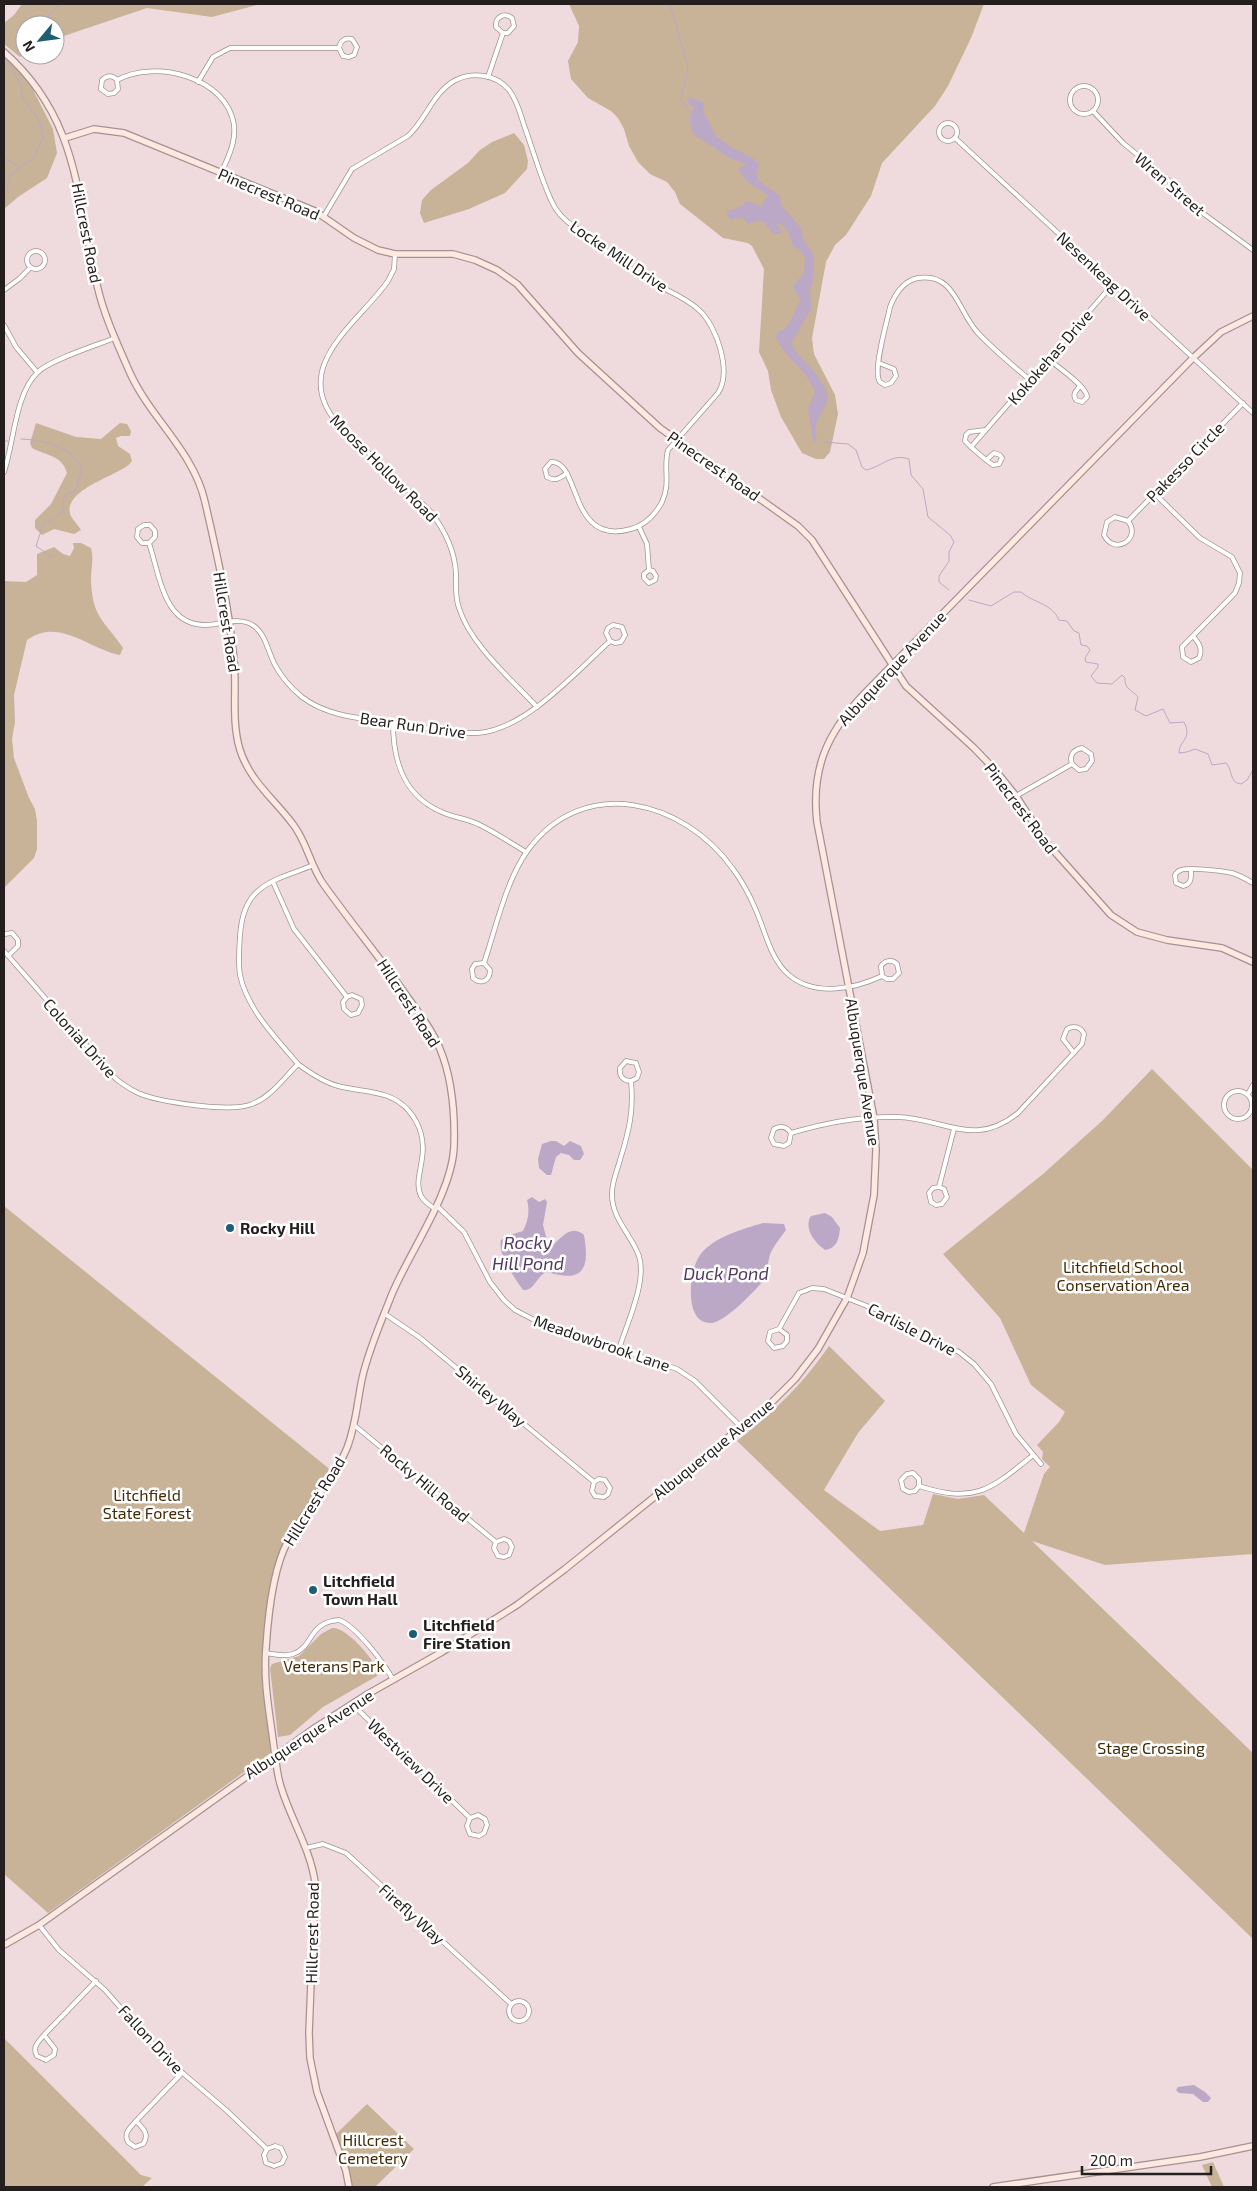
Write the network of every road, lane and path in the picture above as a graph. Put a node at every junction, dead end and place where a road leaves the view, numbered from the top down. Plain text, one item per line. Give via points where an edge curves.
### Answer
1 (503, 33) junction
2 (339, 48) junction
3 (4, 52) edge
4 (488, 77) junction
5 (117, 80) junction
6 (198, 82) junction
7 (1094, 111) junction
8 (65, 138) junction
9 (955, 138) junction
10 (221, 174) junction
11 (324, 216) junction
12 (1253, 250) edge
13 (395, 254) junction
14 (30, 268) junction
15 (1113, 284) junction
16 (4, 290) edge
17 (1253, 316) edge
18 (4, 325) edge
19 (115, 338) junction
20 (1193, 358) junction
21 (1048, 359) junction
22 (879, 363) junction
23 (38, 372) junction
24 (1030, 380) junction
25 (1080, 386) dead end
26 (1243, 403) junction
27 (1253, 412) edge
28 (986, 429) junction
29 (676, 440) junction
30 (972, 447) junction
31 (986, 460) dead end
32 (4, 472) edge
33 (566, 473) junction
34 (1154, 493) junction
35 (1128, 521) junction
36 (639, 527) junction
37 (149, 543) junction
38 (649, 570) dead end
39 (229, 621) junction
40 (1193, 636) junction
41 (610, 641) junction
42 (891, 665) junction
43 (536, 707) junction
44 (393, 722) junction
45 (1072, 764) junction
46 (1016, 796) junction
47 (526, 852) junction
48 (313, 865) junction
49 (1191, 870) junction
50 (273, 882) junction
51 (1253, 883) edge
52 (4, 934) edge
53 (4, 951) edge
54 (8, 956) junction
55 (1253, 962) edge
56 (484, 963) junction
57 (882, 976) junction
58 (849, 987) junction
59 (346, 997) junction
60 (1074, 1053) junction
61 (298, 1064) junction
62 (631, 1081) junction
63 (1253, 1085) edge
64 (1248, 1094) junction
65 (874, 1118) junction
66 (954, 1129) junction
67 (791, 1133) junction
68 (939, 1187) junction
69 (436, 1207) junction
70 (846, 1298) junction
71 (385, 1314) junction
72 (779, 1329) junction
73 (619, 1349) junction
74 (354, 1425) junction
75 (741, 1427) junction
76 (1032, 1456) junction
77 (1041, 1464) dead end
78 (594, 1482) junction
79 (920, 1486) junction
80 (496, 1542) junction
81 (265, 1653) junction
82 (393, 1680) junction
83 (352, 1704) junction
84 (275, 1754) junction
85 (470, 1818) junction
86 (306, 1848) junction
87 (39, 1925) junction
88 (4, 1944) edge
89 (96, 1981) junction
90 (510, 2003) junction
91 (44, 2035) junction
92 (182, 2073) junction
93 (136, 2122) junction
94 (1253, 2146) edge
95 (267, 2149) junction
96 (349, 2187) edge
97 (993, 2187) edge

1 - 1 street via 511,31 514,26 512,18 506,15 496,20 496,27
1 - 4 street
2 - 2 street via 343,56 349,57 354,55 358,46 346,38
2 - 6 street via 230,48 214,57
3 - 8 street, Hillcrest Road via 37,87
4 - 11 street via 468,76 449,84 408,136 352,169
4 - 29 street, Locke Mill Drive via 503,84 514,97 547,192 561,216 646,278 686,300 703,314 710,326 723,362 723,383 718,393
5 - 5 street via 118,89 114,93 108,94 101,89 102,80 107,76
5 - 6 street via 134,73 156,70
6 - 10 street via 220,96 234,123 233,143
7 - 7 street via 1083,114 1073,109 1070,98 1076,88 1087,86 1095,91 1098,100
7 - 12 street, Wren Street via 1123,144 1204,214
8 - 10 street, Pinecrest Road via 94,129 114,130
8 - 19 street, Hillcrest Road via 75,170 98,289
9 - 9 street, Nesenkeag Drive via 950,141 942,138 939,130 942,125 948,122 956,127 958,133
9 - 15 street, Nesenkeag Drive
10 - 11 street, Pinecrest Road
11 - 13 street, Pinecrest Road via 367,245
13 - 29 street, Pinecrest Road via 458,256 487,265 507,276 578,353
13 - 43 street, Moose Hollow Road via 394,269 388,282 328,353 322,371 323,399 337,423 440,524 454,558 456,597 468,628
14 - 14 street via 36,270 44,264 42,253 36,250 28,254 26,260
14 - 16 street
15 - 20 street, Nesenkeag Drive
15 - 21 street, Kokokehas Drive
17 - 20 street, Albuquerque Avenue via 1221,332
18 - 23 street via 16,347
19 - 23 street
19 - 39 street, Hillcrest Road via 143,396 187,457 199,480
20 - 26 street, Nesenkeag Drive
20 - 42 street, Albuquerque Avenue
21 - 24 street, Kokokehas Drive
21 - 25 street
22 - 22 street via 878,380 882,384 891,383 896,376 894,369
22 - 24 street via 895,296 910,281 930,278 949,286 977,333
23 - 32 street via 22,401
24 - 28 street, Kokokehas Drive
26 - 27 street, Nesenkeag Drive
26 - 34 street, Pakesso Circle
28 - 30 street, Kokokehas Drive
28 - 30 street, Kokokehas Drive via 966,435
29 - 36 street via 667,455 668,482 662,502
29 - 42 street, Pinecrest Road via 798,526 812,540
30 - 31 street
33 - 33 street via 552,480 547,477 545,469 548,464 557,462
33 - 36 street via 582,510 596,524 616,531
34 - 35 street, Pakesso Circle
34 - 40 street via 1200,538 1232,557 1239,568 1235,593
35 - 35 street via 1114,517 1107,522 1104,535 1109,543 1118,546 1130,539 1132,529
36 - 38 street via 646,544
37 - 37 street via 154,540 155,531 150,525 144,525 138,529 137,537 142,543
37 - 39 street, Bear Run Drive via 168,600 177,616 193,625
39 - 44 street, Bear Run Drive via 250,623 260,631 284,679 312,703 339,715
39 - 48 street, Hillcrest Road via 240,751 255,781 299,832
40 - 40 street via 1181,650 1183,657 1191,662 1197,660 1201,652
41 - 41 street, Bear Run Drive via 618,643 623,640 625,632 622,627 613,625 608,628 606,636
41 - 43 street, Bear Run Drive
42 - 46 street, Pinecrest Road via 915,696 974,748
42 - 58 street, Albuquerque Avenue via 835,728 817,780 817,822
43 - 44 street, Bear Run Drive via 510,725 479,733
44 - 47 street via 398,767 418,796 438,810 479,824
45 - 45 street via 1071,756 1075,750 1082,748 1091,754 1092,761 1086,769 1080,770
45 - 46 street
46 - 55 street, Pinecrest Road via 1063,863 1124,925 1152,937 1222,948
47 - 56 street via 512,880
47 - 58 street via 555,824 587,808 630,804 664,812 706,838 731,866 752,900 777,960 788,974 812,987
48 - 50 street, Meadowbrook Lane
48 - 69 street, Hillcrest Road via 323,884 417,1011 442,1054 451,1094 454,1147 448,1179
49 - 49 street via 1188,884 1180,886 1176,883 1176,872
49 - 51 street via 1231,873
50 - 59 street via 294,929
50 - 61 street, Meadowbrook Lane via 252,896 243,914 240,974 254,1008
52 - 54 street via 12,933 18,940 18,946
53 - 54 street, Colonial Drive
54 - 61 street, Colonial Drive via 115,1078 138,1093 225,1108 241,1107 269,1094
56 - 56 street via 478,963 472,969 473,978 478,981 485,981 489,976 490,970
57 - 57 street via 896,978 900,970 897,964 891,961 883,964
57 - 58 street
58 - 65 street, Albuquerque Avenue
59 - 59 street via 343,1006 346,1012 351,1015 358,1013 361,999 352,995
60 - 60 street via 1063,1039 1067,1029 1074,1026 1083,1031 1085,1038
60 - 66 street via 1001,1125 981,1131
61 - 69 street, Meadowbrook Lane via 330,1084 384,1094 405,1107 421,1136 423,1154 419,1190 423,1199
62 - 62 street via 620,1075 621,1065 626,1061 636,1063 639,1069 637,1078
62 - 73 street via 632,1118 613,1185 612,1202 639,1257 641,1276
63 - 64 street
64 - 64 street via 1253,1105 1248,1116 1236,1119 1229,1116 1224,1106 1227,1096 1235,1091
65 - 66 street via 912,1118
65 - 67 street via 812,1126
65 - 70 street, Albuquerque Avenue via 874,1195 863,1253
66 - 68 street
67 - 67 street via 780,1126 774,1129 771,1138 777,1146 784,1146 789,1143
68 - 68 street via 929,1193 929,1199 936,1205 947,1197 944,1189
69 - 71 street, Hillcrest Road
69 - 73 street, Meadowbrook Lane via 464,1232 488,1278 509,1305 540,1323
70 - 72 street, Carlisle Drive via 820,1288 803,1290
70 - 75 street, Albuquerque Avenue via 826,1337 803,1370
70 - 76 street, Carlisle Drive via 952,1347 974,1364 991,1384 1016,1434
71 - 74 street, Hillcrest Road via 362,1380
71 - 78 street, Shirley Way via 419,1337
72 - 72 street via 770,1332 768,1338 774,1348 784,1346 787,1341
73 - 75 street, Meadowbrook Lane via 686,1374
74 - 80 street, Rocky Hill Road
74 - 81 street, Hillcrest Road via 339,1464 284,1548 274,1587
75 - 82 street, Albuquerque Avenue via 517,1605
76 - 77 street, Carlisle Drive
76 - 79 street via 1003,1480 974,1493 950,1494
78 - 78 street, Shirley Way via 592,1491 595,1496 608,1494 609,1485 605,1480
79 - 79 street via 909,1492 903,1489 901,1480 912,1473 919,1479
80 - 80 street, Rocky Hill Road via 495,1554 504,1558 509,1555 512,1550 510,1541
81 - 82 street via 296,1653 317,1628 339,1620 355,1632 386,1667
81 - 84 street, Hillcrest Road via 265,1682
82 - 83 street, Albuquerque Avenue
83 - 84 street, Albuquerque Avenue
83 - 85 street, Westview Drive
84 - 86 street, Hillcrest Road via 283,1792
84 - 87 street, Albuquerque Avenue
85 - 85 street, Westview Drive via 467,1826 470,1834 484,1833 488,1825 485,1818 476,1815
86 - 90 street, Firefly Way via 323,1844 346,1853
86 - 96 street, Hillcrest Road via 315,1892 310,2058 317,2092
87 - 88 street, Albuquerque Avenue
87 - 89 street, Fallon Drive via 59,1950
89 - 91 street
89 - 92 street, Fallon Drive
90 - 90 street, Firefly Way via 512,2019 519,2022 528,2017 529,2008 525,2002
91 - 91 street via 34,2050 38,2058 46,2060 52,2057 55,2049
92 - 93 street
92 - 95 street, Fallon Drive
93 - 93 street via 126,2136 129,2144 137,2146 143,2144 146,2135
94 - 97 street via 1191,2159
95 - 95 street, Fallon Drive via 264,2157 268,2164 276,2166 282,2163 285,2157 281,2148

